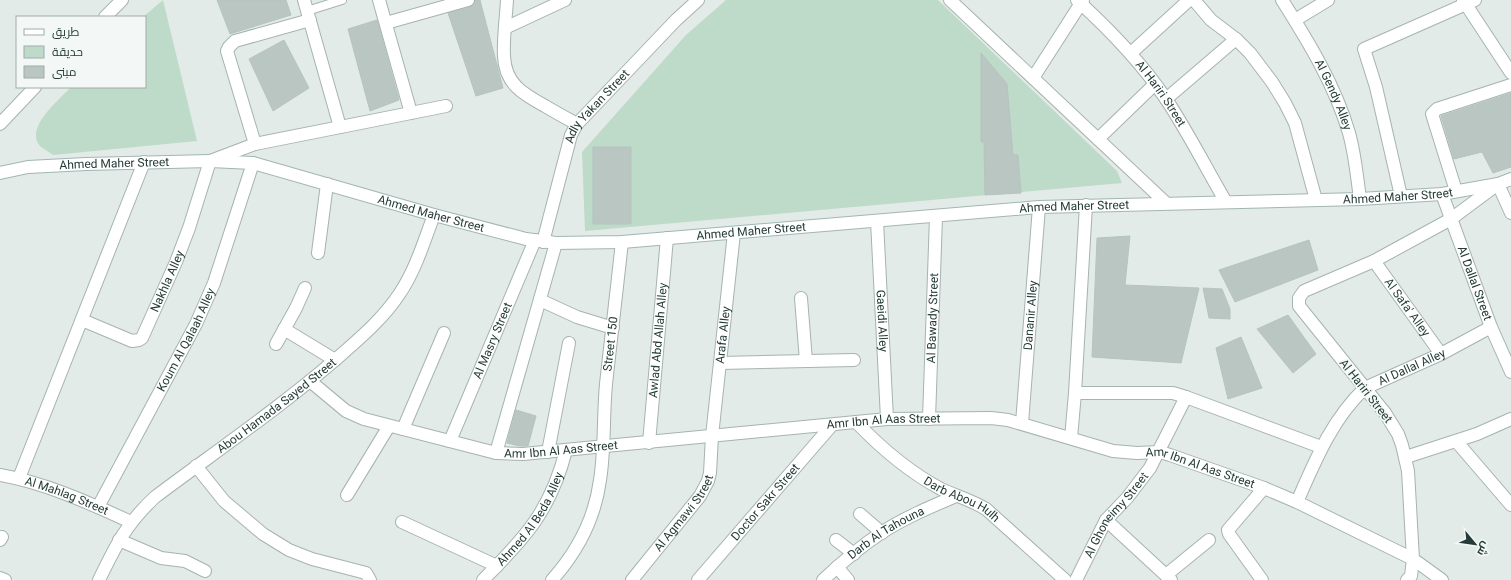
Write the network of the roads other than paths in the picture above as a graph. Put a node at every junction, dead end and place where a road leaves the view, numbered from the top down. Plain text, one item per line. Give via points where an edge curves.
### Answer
1 (122, 0) edge
2 (342, 0) edge
3 (380, 0) edge
4 (468, 0) edge
5 (507, 0) edge
6 (565, 0) edge
7 (698, 0) edge
8 (950, 0) edge
9 (1189, 0) edge
10 (1194, 0) edge
11 (1282, 0) edge
12 (1328, 0) edge
13 (1080, 1) edge
14 (1468, 1) edge
15 (110, 9) edge
16 (307, 10) edge
17 (1295, 20) junction
18 (386, 24) junction
19 (505, 28) junction
20 (1236, 39) junction
21 (1131, 54) junction
22 (1511, 73) edge
23 (1033, 78) junction
24 (1155, 84) junction
25 (1511, 85) edge
26 (34, 88) edge
27 (1166, 99) junction
28 (446, 106) dead end
29 (411, 113) junction
30 (0, 124) edge
31 (577, 124) junction
32 (340, 127) junction
33 (1098, 138) junction
34 (255, 144) junction
35 (210, 161) junction
36 (144, 162) junction
37 (253, 163) junction
38 (0, 173) edge
39 (1511, 179) edge
40 (327, 184) junction
41 (1498, 184) junction
42 (1456, 191) junction
43 (1442, 194) junction
44 (1401, 196) junction
45 (1360, 199) junction
46 (1316, 200) junction
47 (1226, 202) junction
48 (1166, 203) junction
49 (1086, 205) junction
50 (1039, 207) junction
51 (1511, 213) edge
52 (434, 215) junction
53 (936, 217) junction
54 (1451, 219) junction
55 (877, 221) junction
56 (734, 233) junction
57 (667, 238) junction
58 (539, 241) junction
59 (622, 242) junction
60 (556, 243) junction
61 (318, 253) dead end
62 (1374, 261) junction
63 (305, 288) dead end
64 (801, 298) dead end
65 (540, 300) junction
66 (82, 320) junction
67 (1491, 327) junction
68 (613, 328) junction
69 (284, 329) junction
70 (444, 333) dead end
71 (569, 343) dead end
72 (276, 344) dead end
73 (1441, 354) junction
74 (335, 360) junction
75 (854, 360) dead end
76 (806, 362) junction
77 (720, 363) junction
78 (1511, 372) edge
79 (310, 381) junction
80 (1365, 388) junction
81 (1075, 393) junction
82 (1186, 397) junction
83 (887, 419) junction
84 (929, 419) junction
85 (1511, 419) edge
86 (856, 422) junction
87 (1022, 423) junction
88 (832, 425) junction
89 (389, 426) junction
90 (403, 429) junction
91 (712, 436) junction
92 (1071, 438) junction
93 (450, 441) junction
94 (1456, 441) junction
95 (649, 443) junction
96 (603, 447) junction
97 (1321, 447) junction
98 (566, 450) junction
99 (548, 452) junction
100 (1160, 452) junction
101 (496, 453) junction
102 (1406, 457) junction
103 (196, 466) junction
104 (0, 475) edge
105 (19, 478) junction
106 (1264, 488) junction
107 (347, 495) dead end
108 (956, 496) junction
109 (1297, 502) junction
110 (1511, 505) edge
111 (98, 507) junction
112 (860, 514) dead end
113 (1106, 520) junction
114 (131, 522) junction
115 (402, 522) dead end
116 (882, 533) junction
117 (119, 540) junction
118 (836, 540) dead end
119 (1209, 540) dead end
120 (854, 554) junction
121 (1413, 559) junction
122 (497, 566) junction
123 (837, 567) junction
124 (205, 571) dead end
125 (1168, 577) edge
126 (0, 578) edge
127 (4, 580) edge
128 (99, 580) edge
129 (370, 580) edge
130 (483, 580) edge
131 (552, 580) edge
132 (632, 580) edge
133 (698, 580) edge
134 (822, 580) edge
135 (848, 580) edge
136 (1065, 580) edge
137 (1076, 580) edge
138 (1262, 580) edge
139 (1407, 580) edge
140 (1442, 580) edge

1 - 15 street
2 - 16 lane
3 - 18 street
4 - 18 street
5 - 19 street
6 - 19 street
7 - 31 street, Adly Yakan Street
8 - 23 street
9 - 21 street
10 - 20 street via 1211,20
11 - 17 street, Al Gendy Alley
12 - 17 street
13 - 21 street, Al Hariri Street
13 - 23 street
14 - 22 street
14 - 44 street via 1364,49 1376,87
16 - 32 street
16 - 34 street via 235,41 227,51
17 - 45 street, Al Gendy Alley via 1342,110 1355,158
18 - 29 street
19 - 31 street via 505,66 514,85 522,93
20 - 27 street
20 - 46 street via 1272,82 1295,123
21 - 24 street, Al Hariri Street
23 - 33 street
24 - 27 street, Al Hariri Street
24 - 33 street
25 - 42 street via 1437,109 1432,114
26 - 30 street
27 - 47 street, Al Hariri Street
28 - 29 street
29 - 32 street
31 - 58 street, Adly Yakan Street via 571,135
32 - 34 street
33 - 48 street
34 - 35 street
35 - 36 street, Ahmed Maher Street
35 - 37 street, Ahmed Maher Street
35 - 66 street, Nakhla Alley via 176,262 142,338 132,341
36 - 38 street, Ahmed Maher Street via 28,167
36 - 66 street
37 - 40 street, Ahmed Maher Street
37 - 111 street, Koum Al Qalaah Alley via 214,283 196,324
39 - 41 street, Ahmed Maher Street
40 - 52 street, Ahmed Maher Street
40 - 61 street
41 - 42 street, Ahmed Maher Street
41 - 51 street
41 - 54 street
42 - 43 street, Ahmed Maher Street
43 - 44 street, Ahmed Maher Street
43 - 54 street, Al Dallal Street
44 - 45 street, Ahmed Maher Street
45 - 46 street, Ahmed Maher Street
46 - 47 street, Ahmed Maher Street
47 - 48 street, Ahmed Maher Street
48 - 49 street, Ahmed Maher Street
49 - 50 street, Ahmed Maher Street
49 - 81 street
50 - 53 street, Ahmed Maher Street
50 - 87 street, Dananir Alley
52 - 58 street, Ahmed Maher Street
52 - 74 street, Abou Hamada Sayed Street via 414,267 400,292 363,336
53 - 55 street, Ahmed Maher Street
53 - 84 street, Al Bawady Street
54 - 62 street
54 - 67 street, Al Dallal Street
55 - 56 street, Ahmed Maher Street
55 - 83 street, Gaeidi Alley
56 - 57 street, Ahmed Maher Street
56 - 77 street, Arafa Alley
57 - 59 street, Ahmed Maher Street
57 - 95 street, Awlad Abd Allah Alley
58 - 60 street, Ahmed Maher Street
58 - 93 street, Al Masry Street
59 - 60 street, Ahmed Maher Street
59 - 68 street, Street 150
60 - 65 street
62 - 73 street, Al Safa' Alley
62 - 80 street, Al Hariri Street via 1304,291 1299,298 1299,306
63 - 69 street
64 - 76 street
65 - 68 street via 578,317
65 - 101 street
66 - 105 street
67 - 73 street, Al Dallal Alley
67 - 78 street, Al Dallal Street
68 - 96 street, Street 150 via 606,385
69 - 72 street
69 - 74 street
70 - 90 street
71 - 99 street
73 - 80 street, Al Dallal Alley
74 - 79 street, Abou Hamada Sayed Street
75 - 76 street
76 - 77 street
77 - 91 street, Arafa Alley
79 - 89 street, Amr Ibn Al Aas Street via 351,415
79 - 103 street, Abou Hamada Sayed Street
80 - 97 street, Al Dallal Alley via 1328,434
80 - 102 street, Al Hariri Street via 1392,423
81 - 82 street via 1172,393
81 - 92 street
82 - 97 street
82 - 100 street, Al Ghoneimy Street
83 - 84 street, Amr Ibn Al Aas Street
83 - 86 street, Amr Ibn Al Aas Street
84 - 87 street, Amr Ibn Al Aas Street via 991,418
85 - 94 street
86 - 88 street, Amr Ibn Al Aas Street
86 - 108 street, Darb Abou Hulh via 884,449 914,472
87 - 92 street, Amr Ibn Al Aas Street
88 - 91 street, Amr Ibn Al Aas Street
88 - 133 street, Doctor Sakr Street
89 - 90 street, Amr Ibn Al Aas Street
89 - 107 street
90 - 93 street, Amr Ibn Al Aas Street
91 - 95 street, Amr Ibn Al Aas Street
91 - 132 street, Al Agmawi Street via 710,473 705,489
92 - 100 street, Amr Ibn Al Aas Street via 1113,451
93 - 101 street, Amr Ibn Al Aas Street
94 - 102 street
94 - 110 street
95 - 96 street, Amr Ibn Al Aas Street
96 - 98 street, Amr Ibn Al Aas Street
96 - 131 street, Street 150 via 600,481 587,526 571,558
97 - 109 street, Al Dallal Alley
98 - 99 street, Amr Ibn Al Aas Street
98 - 122 street, Ahmed Al Beda Alley via 561,470 535,523
99 - 101 street, Amr Ibn Al Aas Street
100 - 106 street, Amr Ibn Al Aas Street
100 - 113 street, Al Ghoneimy Street via 1140,484
102 - 121 street, Al Hariri Street
103 - 114 street, Abou Hamada Sayed Street via 155,497
103 - 129 street via 224,502 263,534 289,550 312,559 366,572
104 - 105 street, Al Mahlag Street
105 - 111 street, Al Mahlag Street
106 - 109 street, Amr Ibn Al Aas Street
106 - 138 street via 1228,530
108 - 116 street, Darb Al Tahouna via 922,510
108 - 136 street, Darb Abou Hulh via 986,508
109 - 121 street, Amr Ibn Al Aas Street
111 - 114 street, Al Mahlag Street
112 - 116 street
113 - 125 street
113 - 137 street, Al Ghoneimy Street
114 - 117 street, Abou Hamada Sayed Street
115 - 122 street
116 - 120 street, Darb Al Tahouna
117 - 124 street via 160,558 185,561
117 - 128 street, Abou Hamada Sayed Street
118 - 120 street
119 - 125 street
120 - 123 street, Darb Al Tahouna
121 - 139 street, Al Hariri Street via 1411,576
121 - 140 street, Amr Ibn Al Aas Street
122 - 130 street, Ahmed Al Beda Alley
123 - 134 street, Darb Al Tahouna
123 - 135 street
126 - 127 street

